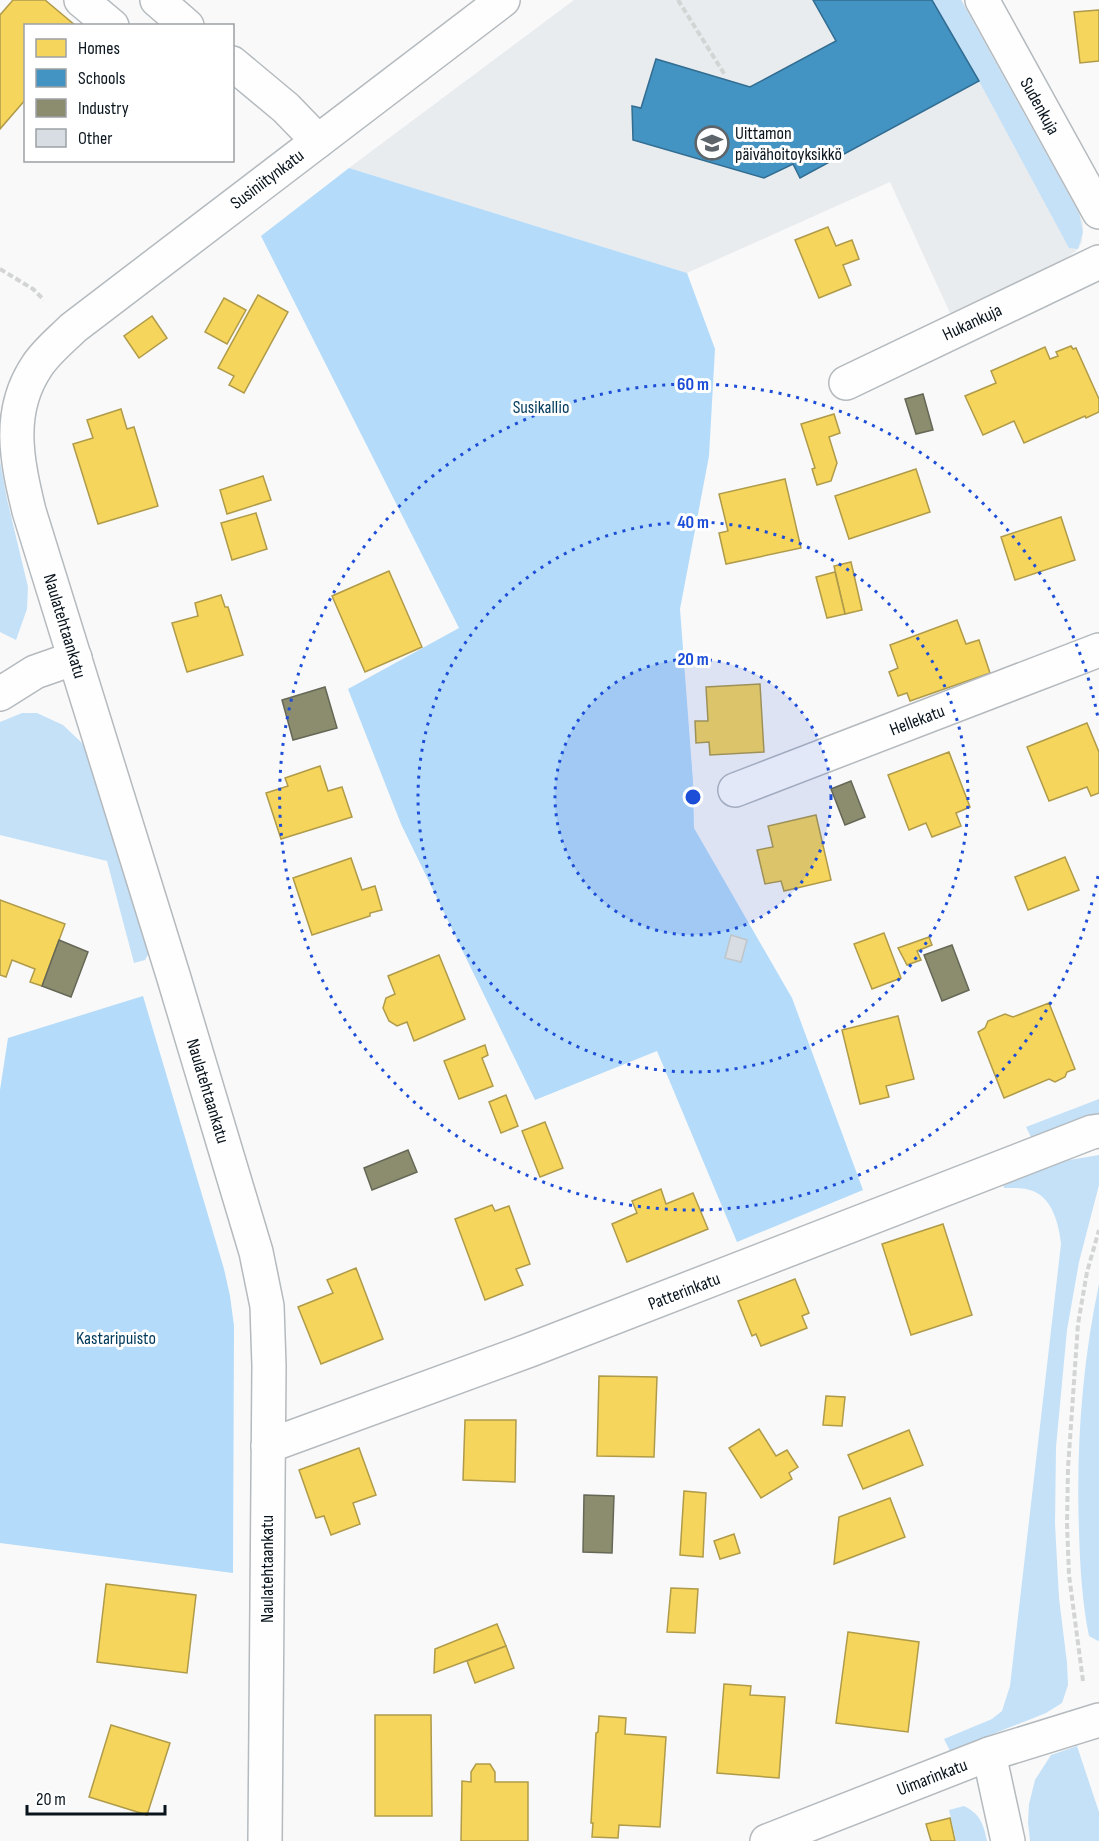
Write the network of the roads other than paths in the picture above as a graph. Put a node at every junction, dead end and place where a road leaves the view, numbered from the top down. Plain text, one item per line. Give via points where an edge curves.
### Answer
1 (81, 0) edge
2 (157, 0) edge
3 (503, 0) edge
4 (982, 0) edge
5 (110, 24) edge
6 (185, 24) edge
7 (234, 65) edge
8 (234, 93) edge
9 (286, 108) junction
10 (318, 141) junction
11 (1099, 212) edge
12 (1099, 262) edge
13 (38, 365) joint
14 (846, 383) dead end
15 (1099, 650) edge
16 (75, 658) junction
17 (0, 694) edge
18 (735, 790) dead end
19 (1099, 1131) edge
20 (268, 1446) junction
21 (1094, 1721) edge
22 (989, 1754) junction
23 (265, 1841) edge
24 (767, 1841) edge
25 (1008, 1841) edge

1 - 5 street
2 - 6 street
3 - 10 street, Susiniitynkatu
4 - 11 street, Sudenkuja
7 - 9 street
8 - 9 street
9 - 10 street
10 - 13 street, Susiniitynkatu via 73,328
12 - 14 street, Hukankuja
13 - 16 street, Naulatehtaankatu via 20,408 16,442 19,469
15 - 18 street, Hellekatu
16 - 17 street via 35,672
16 - 20 street, Naulatehtaankatu via 256,1252 267,1306
19 - 20 street, Patterinkatu via 530,1350
20 - 23 street, Naulatehtaankatu
21 - 22 street, Uimarinkatu
22 - 24 street, Uimarinkatu
22 - 25 street

